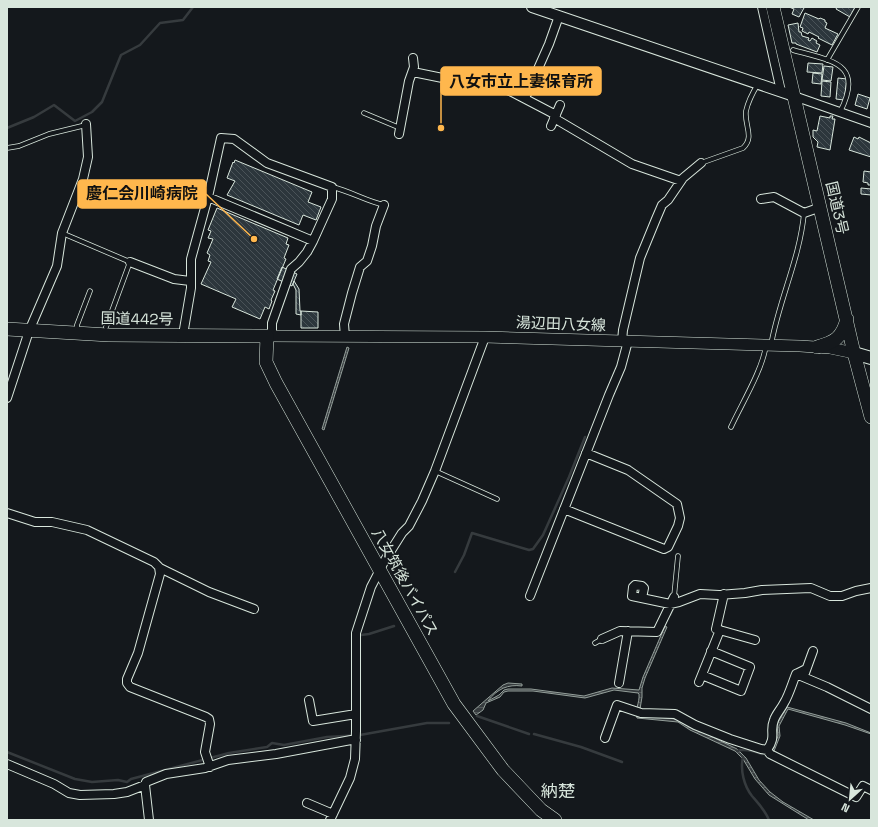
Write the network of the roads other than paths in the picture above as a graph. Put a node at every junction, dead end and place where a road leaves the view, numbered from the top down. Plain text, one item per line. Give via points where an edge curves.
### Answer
1 (532, 7) edge
2 (762, 7) edge
3 (858, 7) edge
4 (774, 12) edge
5 (559, 16) junction
6 (793, 50) dead end
7 (413, 58) dead end
8 (827, 60) junction
9 (413, 72) junction
10 (758, 84) junction
11 (781, 92) junction
12 (794, 96) junction
13 (525, 98) junction
14 (560, 105) dead end
15 (840, 112) junction
16 (364, 114) dead end
17 (553, 120) junction
18 (871, 123) edge
19 (86, 124) joint
20 (399, 131) joint
21 (7, 148) edge
22 (701, 163) joint
23 (681, 181) junction
24 (332, 187) junction
25 (208, 196) junction
26 (761, 199) dead end
27 (384, 206) joint
28 (820, 207) junction
29 (804, 213) junction
30 (62, 233) junction
31 (313, 241) junction
32 (130, 262) junction
33 (190, 281) junction
34 (90, 291) dead end
35 (846, 319) junction
36 (106, 327) dead end
37 (7, 329) edge
38 (29, 331) junction
39 (77, 333) junction
40 (183, 335) junction
41 (269, 336) junction
42 (345, 336) junction
43 (485, 337) junction
44 (625, 341) junction
45 (768, 345) junction
46 (817, 347) junction
47 (854, 353) junction
48 (871, 358) edge
49 (871, 377) edge
50 (865, 393) junction
51 (7, 398) edge
52 (871, 417) edge
53 (731, 427) dead end
54 (586, 453) junction
55 (435, 471) junction
56 (497, 500) dead end
57 (564, 508) junction
58 (7, 513) edge
59 (678, 556) dead end
60 (160, 568) junction
61 (380, 570) junction
62 (871, 588) edge
63 (724, 594) junction
64 (530, 596) dead end
65 (642, 598) dead end
66 (672, 600) junction
67 (254, 609) dead end
68 (720, 630) junction
69 (628, 631) junction
70 (755, 640) dead end
71 (598, 641) dead end
72 (711, 651) junction
73 (813, 651) dead end
74 (799, 676) junction
75 (619, 682) dead end
76 (309, 700) dead end
77 (871, 709) edge
78 (356, 714) junction
79 (356, 737) junction
80 (605, 738) dead end
81 (766, 750) junction
82 (7, 764) edge
83 (210, 767) junction
84 (145, 785) junction
85 (871, 790) edge
86 (307, 803) dead end
87 (332, 817) edge
88 (150, 820) edge
89 (555, 820) edge

1 - 5 street
2 - 11 street
3 - 8 lane
4 - 12 highway, 国道3号
5 - 10 street
5 - 13 street
6 - 8 lane
7 - 9 street
8 - 15 lane via 843,69 850,81 847,100
9 - 13 street via 467,83 485,81
9 - 20 street
10 - 11 street
10 - 22 lane via 746,111 749,137 747,144 743,148
11 - 12 street
12 - 15 street
12 - 28 highway, 国道3号
13 - 17 street
14 - 17 street
15 - 18 street
16 - 20 lane
17 - 23 street via 632,164
19 - 21 lane
19 - 30 street via 88,157 83,179
22 - 23 street
23 - 44 street via 662,205 640,258 623,330
24 - 25 street via 267,163 234,140 221,138
24 - 27 lane
24 - 31 street via 332,199
25 - 31 street
25 - 33 street via 191,259
26 - 29 street via 774,197
27 - 42 street via 367,261 360,268 352,293 344,324
28 - 29 street
28 - 35 highway, 国道3号
29 - 45 lane via 797,250
30 - 32 lane
30 - 38 street via 56,266
31 - 41 street via 300,262 291,269
32 - 33 street via 174,279
32 - 36 lane
33 - 40 street
34 - 39 lane via 77,325
35 - 46 highway via 844,328 834,342
35 - 47 highway, 国道3号
37 - 38 highway, 国道442号
38 - 39 highway, 国道442号
38 - 51 street
39 - 40 highway, 国道442号
40 - 41 highway, 国道442号
41 - 42 main road, 湯辺田八女線
41 - 61 highway, 八女筑後バイパス via 266,362
42 - 43 main road, 湯辺田八女線
43 - 44 main road, 湯辺田八女線
43 - 55 street
44 - 45 main road, 湯辺田八女線
44 - 54 street via 621,367
45 - 46 main road, 湯辺田八女線
45 - 53 lane
46 - 47 main road, 湯辺田八女線
47 - 48 main road
47 - 50 highway, 国道3号
49 - 50 highway
50 - 52 highway, 国道3号
54 - 57 street
54 - 57 street via 628,470 676,504 680,518 678,526 668,547 664,549
55 - 56 lane
55 - 61 street via 409,526
57 - 64 street
58 - 60 street via 35,522 52,522 87,530 154,562
59 - 66 lane
60 - 67 street via 208,592
60 - 83 street via 138,654 127,683 209,719 205,752
61 - 78 street via 371,588 356,633
61 - 89 highway, 八女筑後バイパス via 454,704 469,726 503,770 541,810
62 - 63 street via 842,596 830,596 811,588
63 - 66 street via 700,594 679,602
63 - 68 street via 716,629
65 - 66 street
66 - 69 street via 657,632
68 - 70 street
68 - 72 street
69 - 71 street via 620,631
69 - 75 street
72 - 72 street via 750,667 738,694 700,679
73 - 74 street via 806,669
74 - 77 street
74 - 81 street via 774,718 771,744
76 - 78 street via 313,721
78 - 79 street
79 - 83 street via 276,754 228,760
79 - 87 street via 355,759 350,778
80 - 81 street via 617,705 641,713 675,714 730,739
81 - 85 street via 856,797 863,786
82 - 84 street via 69,793 80,795 127,792
83 - 84 street via 166,774 146,782
84 - 88 street
86 - 87 street

